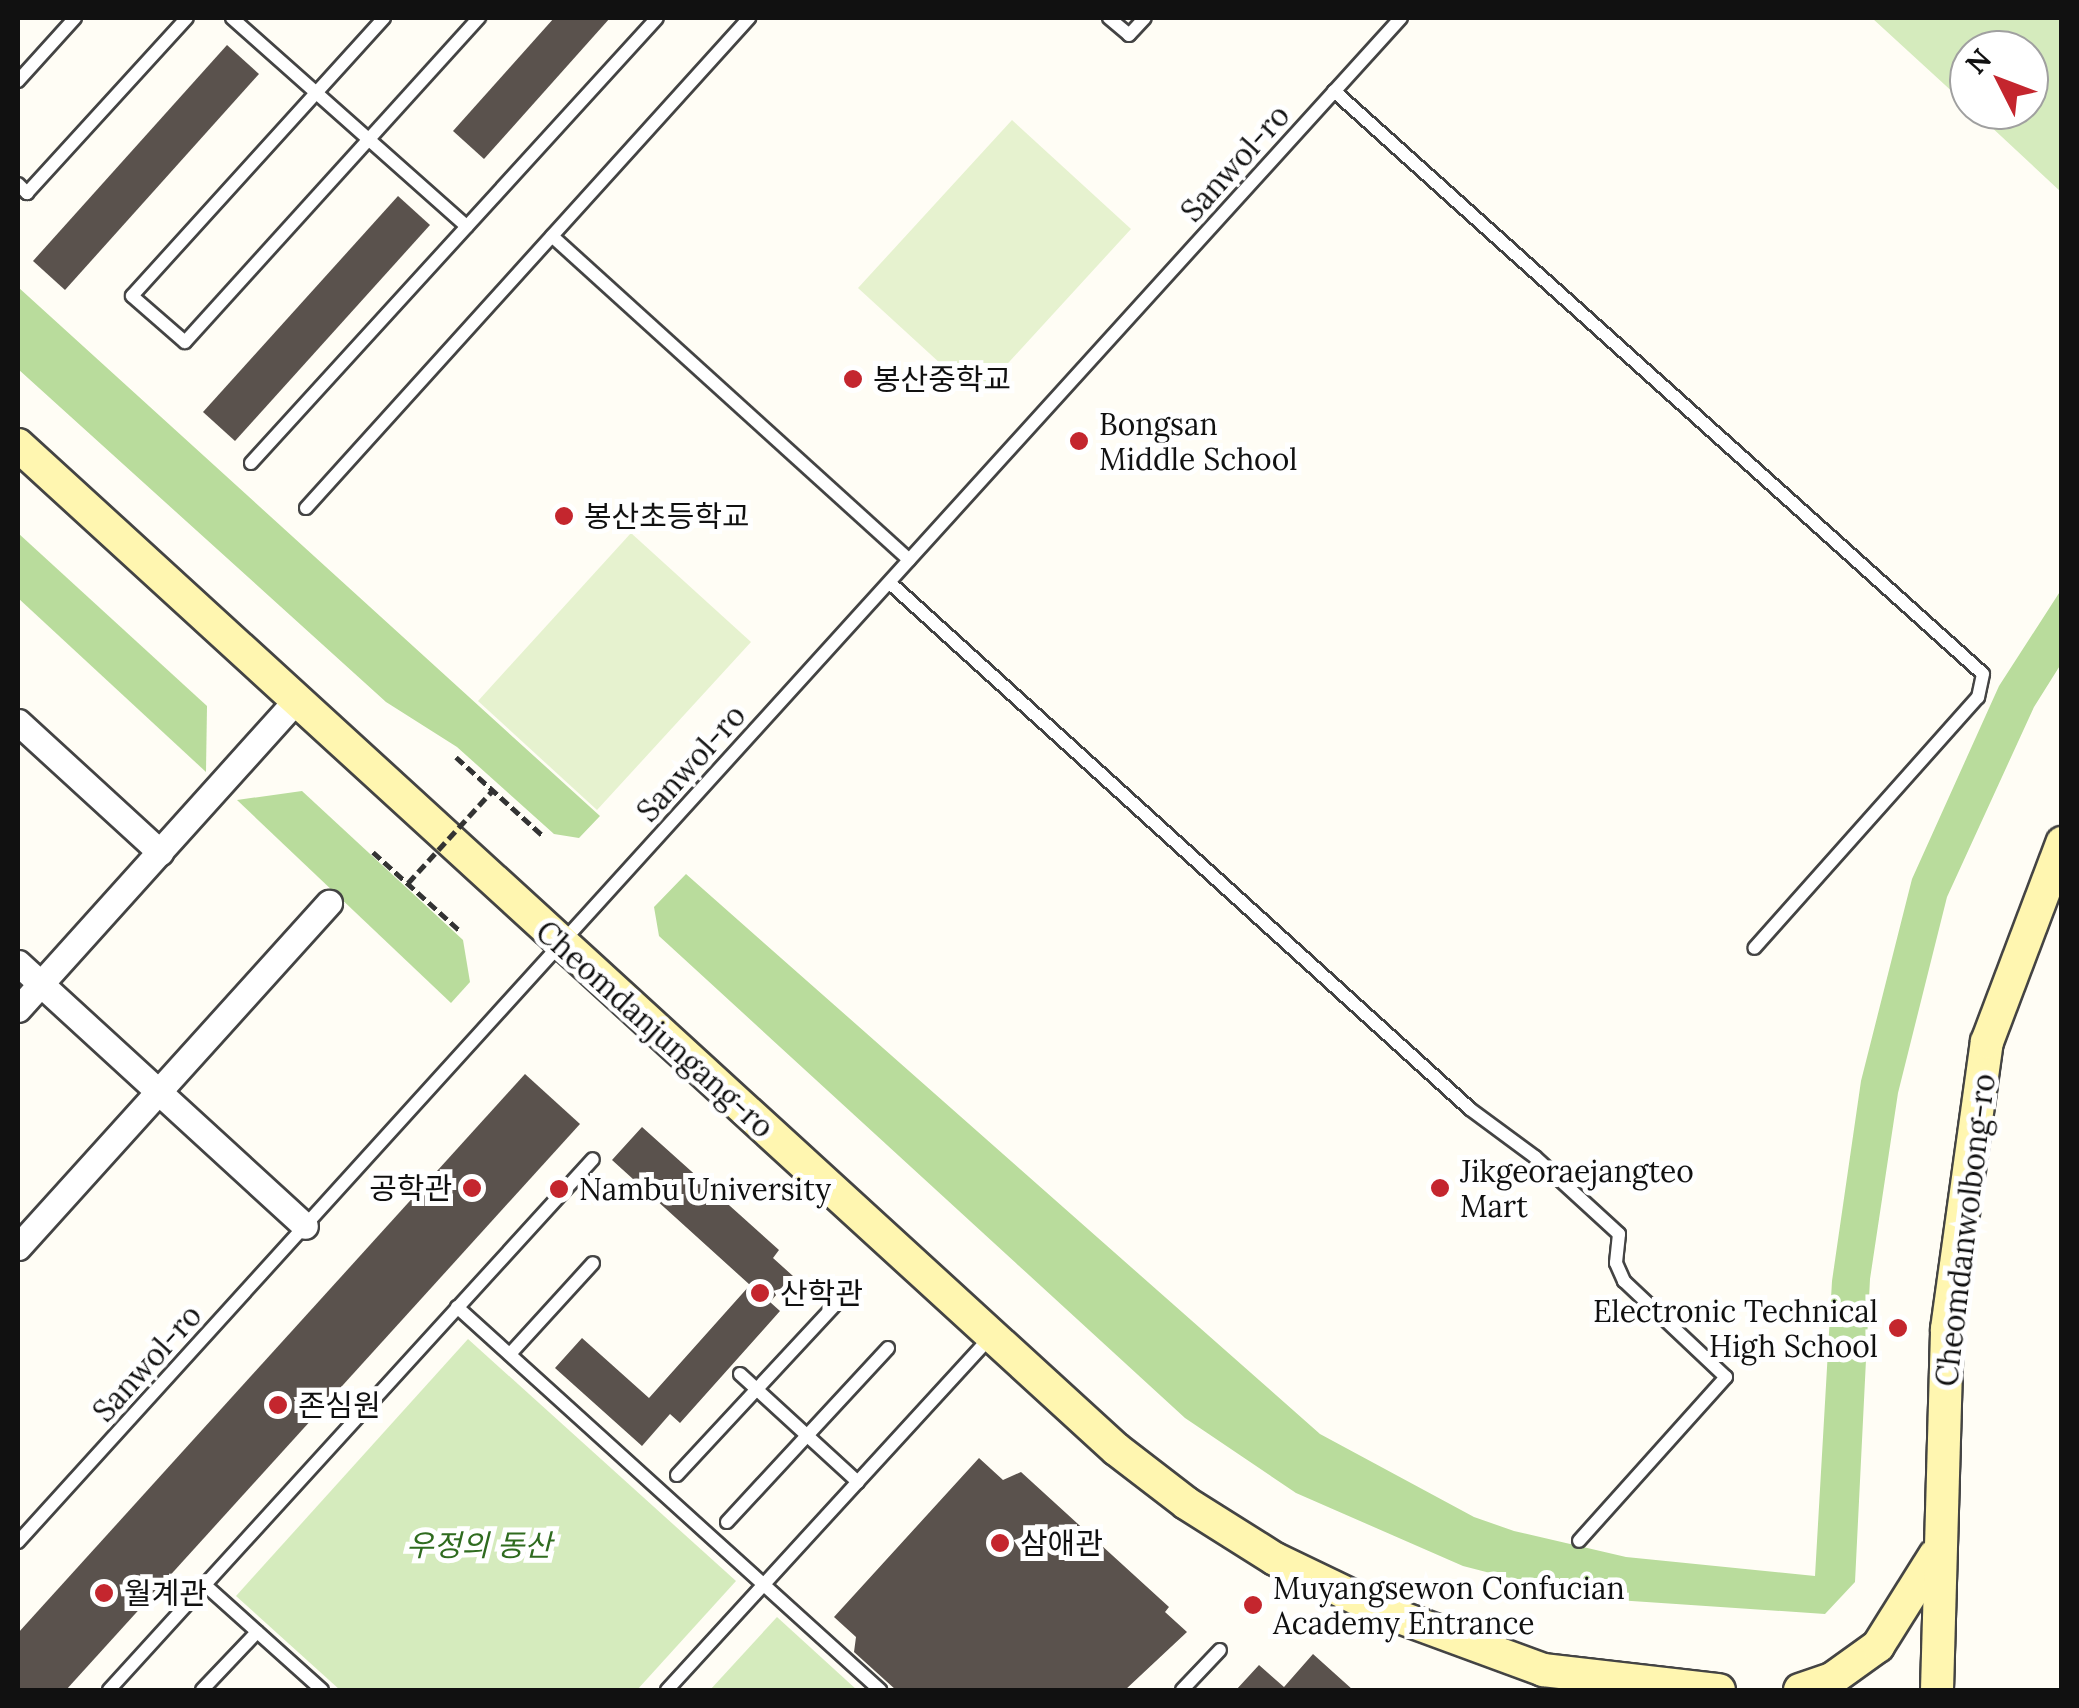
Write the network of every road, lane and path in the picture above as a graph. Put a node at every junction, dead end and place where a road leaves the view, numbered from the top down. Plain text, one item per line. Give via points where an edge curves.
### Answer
1 (75, 18) edge
2 (186, 18) edge
3 (232, 18) edge
4 (384, 18) edge
5 (480, 18) edge
6 (657, 18) edge
7 (749, 18) edge
8 (1110, 18) edge
9 (1145, 18) edge
10 (1401, 18) edge
11 (18, 81) edge
12 (1334, 91) junction
13 (316, 92) junction
14 (369, 140) junction
15 (18, 184) edge
16 (466, 227) junction
17 (552, 236) junction
18 (18, 446) edge
19 (252, 462) dead end
20 (306, 508) dead end
21 (909, 560) junction
22 (890, 582) junction
23 (298, 699) junction
24 (18, 722) edge
25 (456, 757) dead end
26 (492, 790) junction
27 (542, 836) dead end
28 (2062, 843) edge
29 (160, 852) junction
30 (373, 852) dead end
31 (408, 883) junction
32 (329, 903) dead end
33 (460, 931) dead end
34 (561, 944) junction
35 (1754, 948) dead end
36 (18, 964) edge
37 (40, 984) junction
38 (18, 1009) edge
39 (158, 1092) junction
40 (592, 1158) dead end
41 (304, 1226) junction
42 (18, 1247) edge
43 (593, 1263) dead end
44 (838, 1302) dead end
45 (458, 1308) junction
46 (992, 1336) junction
47 (888, 1348) dead end
48 (510, 1354) junction
49 (740, 1374) dead end
50 (757, 1390) junction
51 (807, 1436) junction
52 (677, 1475) dead end
53 (858, 1482) junction
54 (727, 1522) dead end
55 (1580, 1541) dead end
56 (18, 1542) edge
57 (1941, 1542) junction
58 (763, 1584) junction
59 (205, 1586) junction
60 (256, 1632) junction
61 (1220, 1650) dead end
62 (1543, 1680) edge
63 (108, 1690) edge
64 (202, 1690) edge
65 (322, 1690) edge
66 (666, 1690) edge
67 (880, 1690) edge
68 (1182, 1690) edge
69 (1718, 1690) edge
70 (1800, 1690) edge
71 (1938, 1690) edge

1 - 11 lane
2 - 15 lane via 27,192
3 - 13 lane
4 - 13 lane
5 - 14 lane
6 - 16 lane
7 - 17 lane
8 - 9 lane via 1129,35
10 - 12 lane, Sanwol-ro
12 - 21 lane, Sanwol-ro
12 - 35 lane via 1983,674 1978,697
13 - 14 lane
13 - 14 lane via 132,296 185,342
14 - 16 lane
16 - 19 lane
17 - 20 lane
17 - 21 lane
18 - 23 street, Cheomdanjungang-ro
21 - 22 lane, Sanwol-ro
22 - 34 lane, Sanwol-ro
22 - 55 lane via 1470,1110 1618,1234 1616,1263 1624,1281 1726,1377
23 - 29 street
23 - 34 street, Cheomdanjungang-ro
24 - 29 street
25 - 26 path
26 - 27 path
26 - 31 path, bridge
28 - 57 street, Cheomdanwolbong-ro via 1987,1042 1947,1329
29 - 37 street
30 - 31 path
31 - 33 path
32 - 39 street
34 - 41 lane, Sanwol-ro
34 - 46 street, Cheomdanjungang-ro
36 - 37 street
37 - 38 street
37 - 39 street
39 - 41 street
39 - 42 street
40 - 45 lane
41 - 56 lane, Sanwol-ro
43 - 48 lane
44 - 50 lane
45 - 48 lane
45 - 59 lane
46 - 53 lane
46 - 62 street, Cheomdanjungang-ro via 1116,1449 1275,1559
47 - 51 lane
48 - 58 lane
49 - 50 lane
50 - 51 lane
50 - 52 lane
51 - 53 lane
51 - 54 lane
53 - 58 lane
57 - 70 street via 1878,1646 1832,1679
57 - 71 street, Cheomdanwolbong-ro
58 - 66 lane
58 - 67 lane
59 - 60 lane
59 - 63 lane
60 - 64 lane
60 - 65 lane
61 - 68 lane
62 - 69 street, Cheomdanjungang-ro

